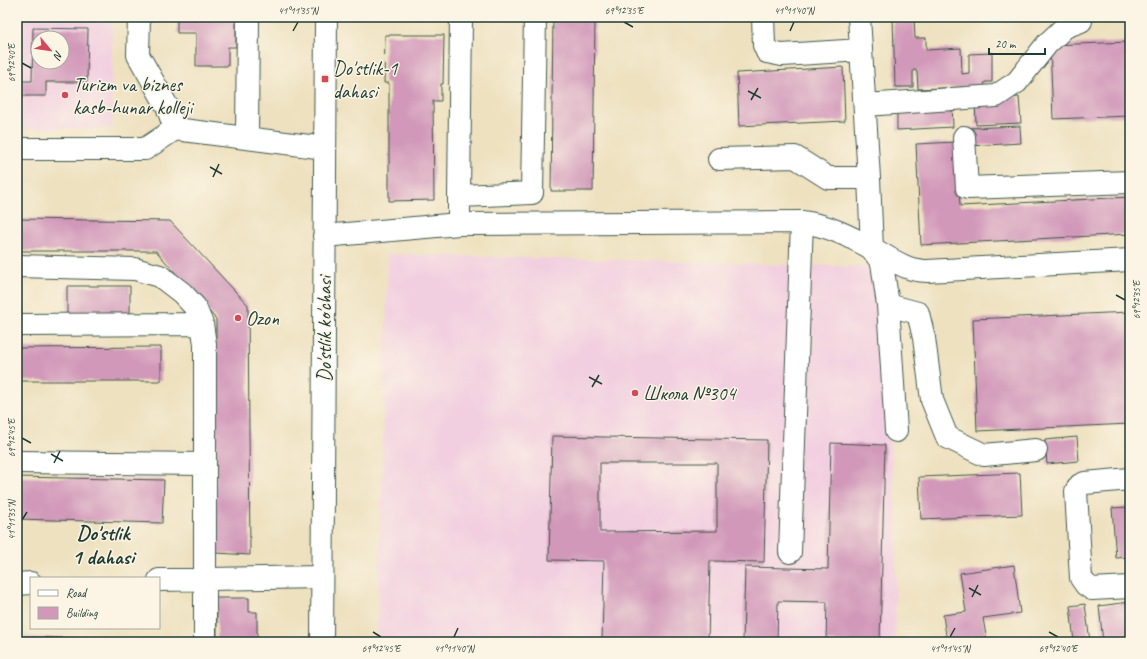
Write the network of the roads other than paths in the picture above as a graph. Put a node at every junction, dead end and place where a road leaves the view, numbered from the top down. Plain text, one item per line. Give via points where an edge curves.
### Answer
1 (139, 17) edge
2 (248, 17) edge
3 (326, 17) edge
4 (461, 17) edge
5 (535, 17) edge
6 (763, 17) edge
7 (859, 17) edge
8 (1081, 21) dead end
9 (861, 50) junction
10 (865, 105) junction
11 (175, 129) junction
12 (964, 137) dead end
13 (247, 138) junction
14 (325, 148) junction
15 (17, 149) edge
16 (719, 159) dead end
17 (870, 178) junction
18 (1130, 182) edge
19 (459, 196) junction
20 (802, 222) junction
21 (458, 224) junction
22 (324, 236) junction
23 (872, 249) junction
24 (1130, 260) edge
25 (17, 266) edge
26 (888, 305) junction
27 (202, 324) junction
28 (17, 325) edge
29 (896, 431) dead end
30 (1036, 450) dead end
31 (17, 462) edge
32 (205, 464) junction
33 (1130, 479) edge
34 (790, 552) dead end
35 (322, 577) junction
36 (205, 578) junction
37 (160, 580) edge
38 (30, 583) edge
39 (17, 584) edge
40 (1130, 587) edge
41 (204, 642) edge
42 (322, 642) edge

1 - 11 street via 138,55 166,106
2 - 13 street
3 - 14 street, Do'stlik ko'chasi
4 - 19 street
5 - 19 street via 532,192
6 - 9 street via 764,45 767,52 782,55
7 - 9 street
8 - 10 street via 1065,27 1047,44 1017,82 996,96
9 - 10 street
10 - 17 street
11 - 13 street
11 - 15 street via 145,149
12 - 18 street via 966,188
13 - 14 street
14 - 22 street, Do'stlik ko'chasi
16 - 17 street via 795,157 828,178
17 - 23 street
19 - 21 street
20 - 21 street
20 - 23 street via 828,228
20 - 34 street
21 - 22 street
22 - 35 street, Do'stlik ko'chasi
23 - 24 street via 901,265 927,271
23 - 26 street via 882,263
25 - 27 street via 136,269 160,276 195,307
26 - 29 street
26 - 30 street via 918,313 932,400 947,436 984,455
27 - 28 street
27 - 32 street via 205,344
31 - 32 street
32 - 36 street
33 - 40 street via 1085,483 1076,491 1082,578 1092,589
35 - 36 street
35 - 42 street, Do'stlik ko'chasi
36 - 37 street
36 - 41 street
38 - 39 street

